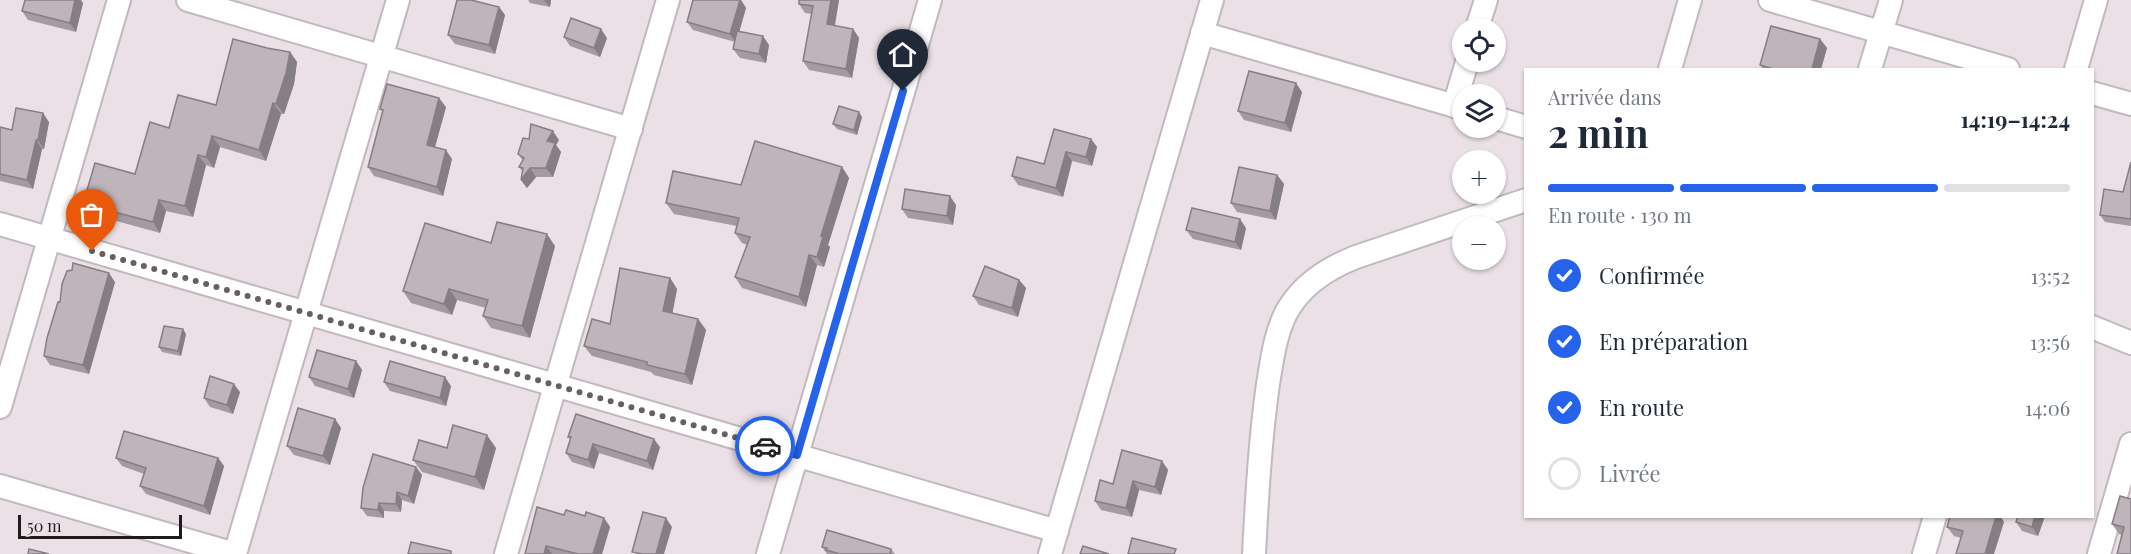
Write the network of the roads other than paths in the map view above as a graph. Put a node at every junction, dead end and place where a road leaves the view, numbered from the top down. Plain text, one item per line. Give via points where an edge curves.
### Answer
1 (119, 0) edge
2 (188, 0) edge
3 (398, 0) edge
4 (668, 0) edge
5 (930, 0) edge
6 (1212, 0) edge
7 (1486, 0) edge
8 (1690, 0) edge
9 (1770, 0) edge
10 (1892, 0) edge
11 (2096, 0) edge
12 (1480, 18) edge
13 (1202, 33) junction
14 (1881, 33) junction
15 (381, 56) junction
16 (1670, 68) edge
17 (1870, 68) edge
18 (2004, 68) edge
19 (2076, 68) edge
20 (2094, 94) edge
21 (2131, 104) edge
22 (1452, 105) edge
23 (1506, 121) edge
24 (1524, 126) edge
25 (631, 129) junction
26 (1524, 201) edge
27 (0, 224) edge
28 (50, 238) junction
29 (306, 313) junction
30 (2094, 328) edge
31 (2131, 343) edge
32 (556, 385) junction
33 (0, 407) edge
34 (2131, 444) edge
35 (797, 455) junction
36 (0, 486) edge
37 (1934, 518) edge
38 (1057, 531) junction
39 (235, 554) edge
40 (506, 554) edge
41 (768, 554) edge
42 (1050, 554) edge
43 (1254, 554) edge
44 (1924, 554) edge
45 (2099, 554) edge

1 - 28 street
2 - 15 street
3 - 15 street
4 - 25 street
5 - 35 street
6 - 13 street
7 - 12 street
8 - 16 street
9 - 14 street
10 - 14 street
11 - 19 street
13 - 22 street
13 - 38 street
14 - 17 street
14 - 18 street
15 - 25 street
15 - 29 street
20 - 21 street
23 - 24 street
25 - 32 street
26 - 43 street via 1336,265 1313,280 1286,312 1274,346 1261,431
27 - 28 street
28 - 29 street
28 - 33 street
29 - 32 street
29 - 39 street
30 - 31 street
32 - 35 street
32 - 40 street
34 - 45 street
35 - 38 street
35 - 41 street
36 - 39 street
37 - 44 street
38 - 42 street

